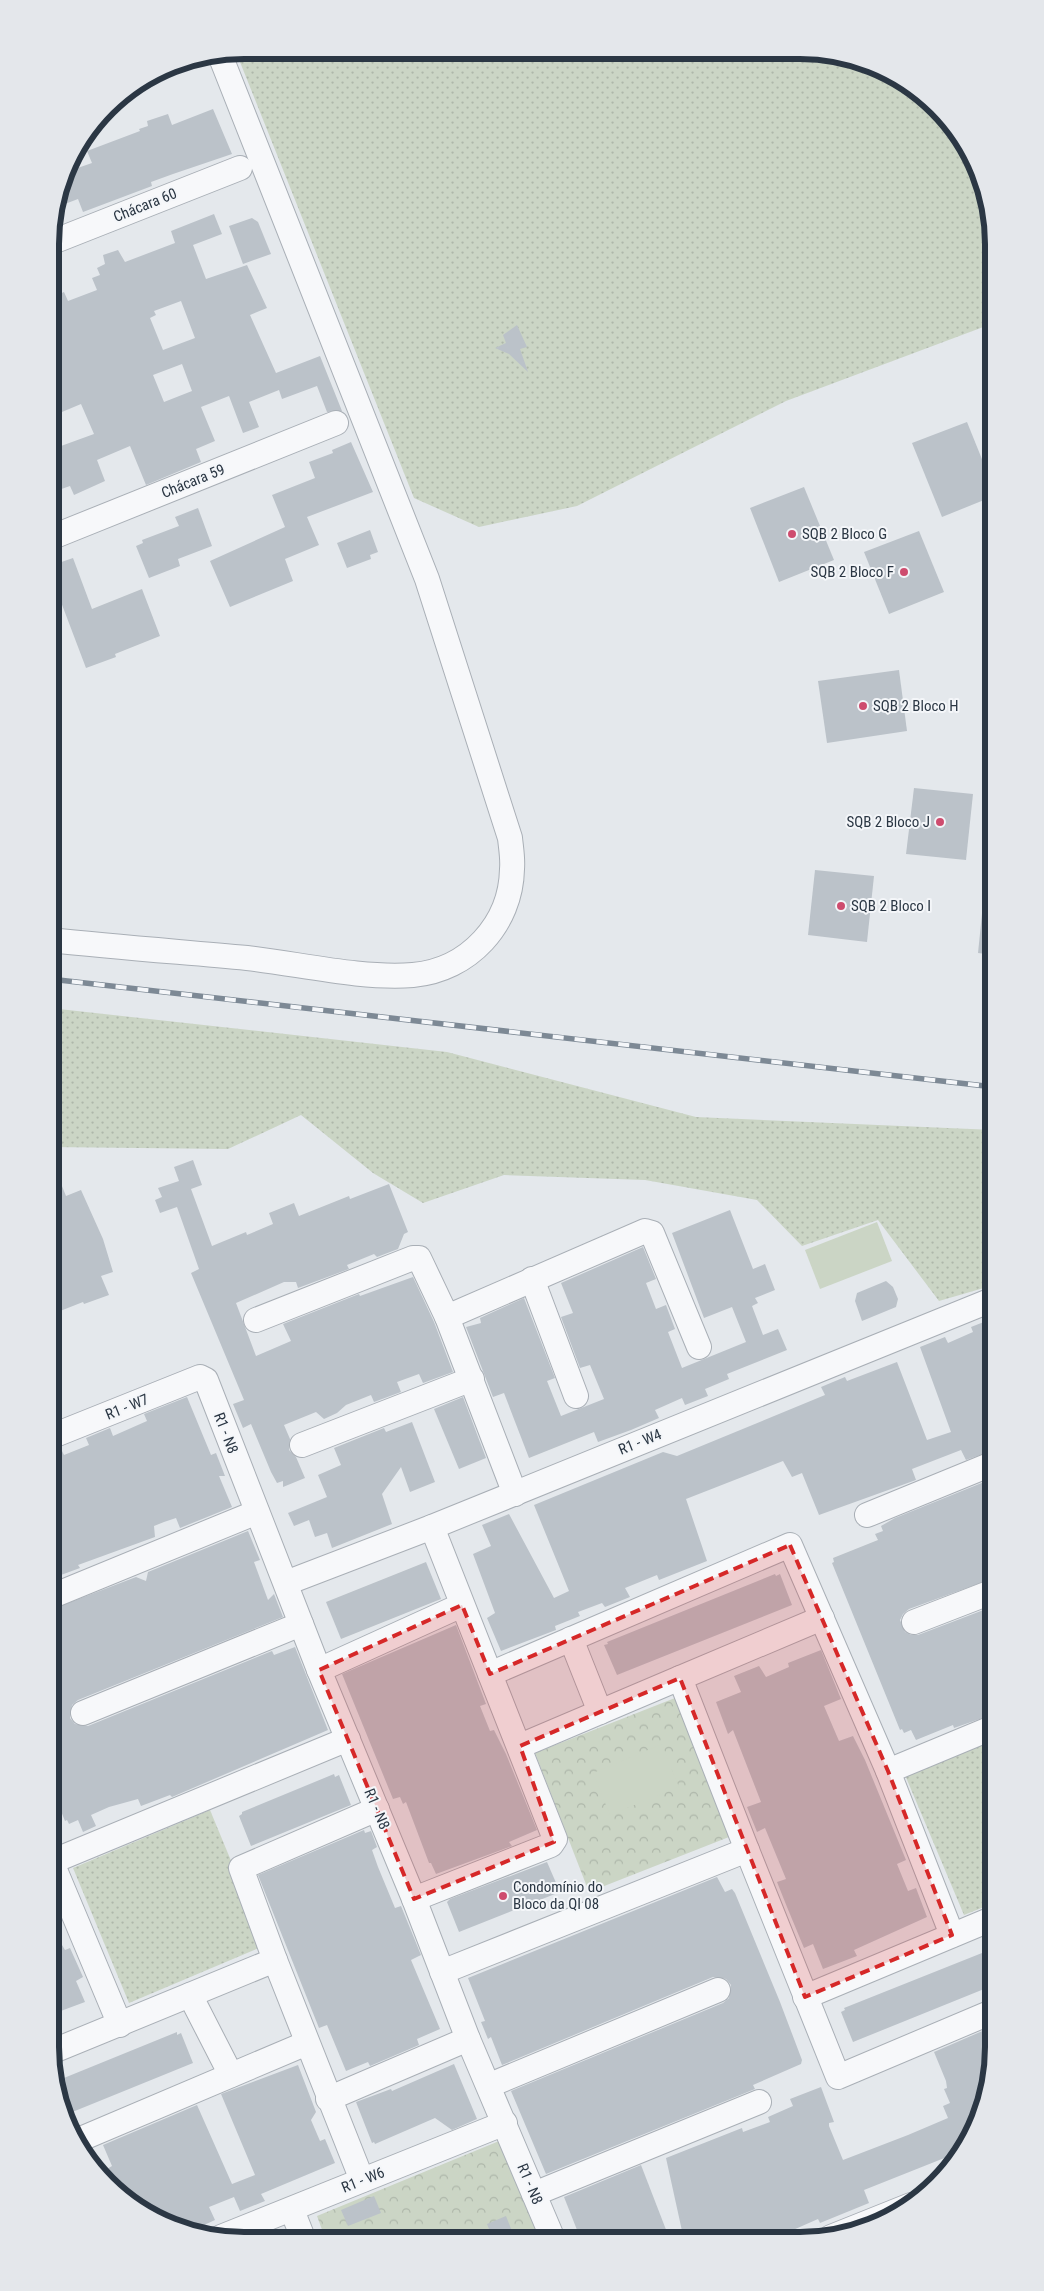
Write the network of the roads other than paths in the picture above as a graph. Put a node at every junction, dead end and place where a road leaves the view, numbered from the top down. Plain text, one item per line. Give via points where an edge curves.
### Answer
1 (222, 60) edge
2 (240, 168) dead end
3 (59, 239) edge
4 (336, 423) dead end
5 (59, 534) edge
6 (59, 941) edge
7 (532, 1279) junction
8 (985, 1303) edge
9 (447, 1316) junction
10 (256, 1320) dead end
11 (699, 1347) dead end
12 (204, 1378) joint
13 (472, 1379) junction
14 (576, 1396) dead end
15 (59, 1434) edge
16 (302, 1445) dead end
17 (985, 1467) edge
18 (515, 1494) junction
19 (257, 1512) junction
20 (867, 1515) dead end
21 (432, 1527) junction
22 (286, 1583) junction
23 (59, 1593) edge
24 (985, 1594) edge
25 (462, 1605) junction
26 (822, 1618) junction
27 (914, 1622) dead end
28 (301, 1624) junction
29 (571, 1639) junction
30 (319, 1670) junction
31 (490, 1674) junction
32 (680, 1678) junction
33 (600, 1712) junction
34 (83, 1713) dead end
35 (985, 1731) edge
36 (348, 1739) junction
37 (520, 1746) junction
38 (888, 1770) junction
39 (377, 1809) junction
40 (747, 1850) junction
41 (59, 1857) edge
42 (59, 1879) edge
43 (414, 1899) junction
44 (985, 1922) edge
45 (952, 1935) junction
46 (275, 1960) junction
47 (442, 1972) junction
48 (718, 1990) dead end
49 (190, 1995) junction
50 (805, 1997) junction
51 (985, 2015) edge
52 (120, 2025) junction
53 (468, 2039) junction
54 (307, 2044) junction
55 (59, 2049) edge
56 (232, 2075) junction
57 (490, 2085) junction
58 (328, 2099) junction
59 (760, 2102) dead end
60 (505, 2123) junction
61 (83, 2138) edge
62 (362, 2180) junction
63 (534, 2194) junction
64 (292, 2210) junction
65 (234, 2232) edge
66 (301, 2232) edge
67 (550, 2232) edge

1 - 6 street via 427,579 510,838 512,869 507,900 488,938 466,958 414,975 357,973 248,958
2 - 3 street, Chácara 60
4 - 5 street, Chácara 59
7 - 9 street
7 - 11 street via 649,1231
7 - 14 street
8 - 18 street, R1 - W4
9 - 10 street via 422,1262 413,1258
9 - 13 street
12 - 15 street, R1 - W7
12 - 19 street, R1 - N8
13 - 16 street
13 - 18 street
17 - 20 street
18 - 21 street, R1 - W4
19 - 22 street, R1 - N8
19 - 23 street
21 - 22 street, R1 - W4
21 - 25 street
22 - 28 street, R1 - N8
24 - 27 street
25 - 30 street
25 - 31 street
26 - 29 street via 790,1545
26 - 32 street
26 - 38 street
28 - 30 street, R1 - N8
28 - 34 street
29 - 31 street
29 - 33 street
30 - 36 street, R1 - N8
31 - 37 street
32 - 33 street
32 - 40 street
33 - 37 street
35 - 38 street
36 - 39 street, R1 - N8
36 - 41 street
37 - 43 street via 554,1842
38 - 45 street
39 - 43 street, R1 - N8
39 - 46 street via 242,1866 240,1870
40 - 47 street
40 - 50 street
42 - 52 street
43 - 47 street, R1 - N8
44 - 45 street
45 - 50 street
46 - 49 street
46 - 54 street
47 - 53 street, R1 - N8
48 - 57 street
49 - 52 street
49 - 56 street
50 - 51 street via 838,2078
52 - 55 street
53 - 57 street, R1 - N8
53 - 58 street
54 - 56 street
54 - 58 street
56 - 61 street
57 - 60 street, R1 - N8
58 - 62 street
59 - 63 street
60 - 62 street, R1 - W6
60 - 63 street, R1 - N8
62 - 64 street, R1 - W6
63 - 67 street, R1 - N8
64 - 65 street, R1 - W6
64 - 66 street

